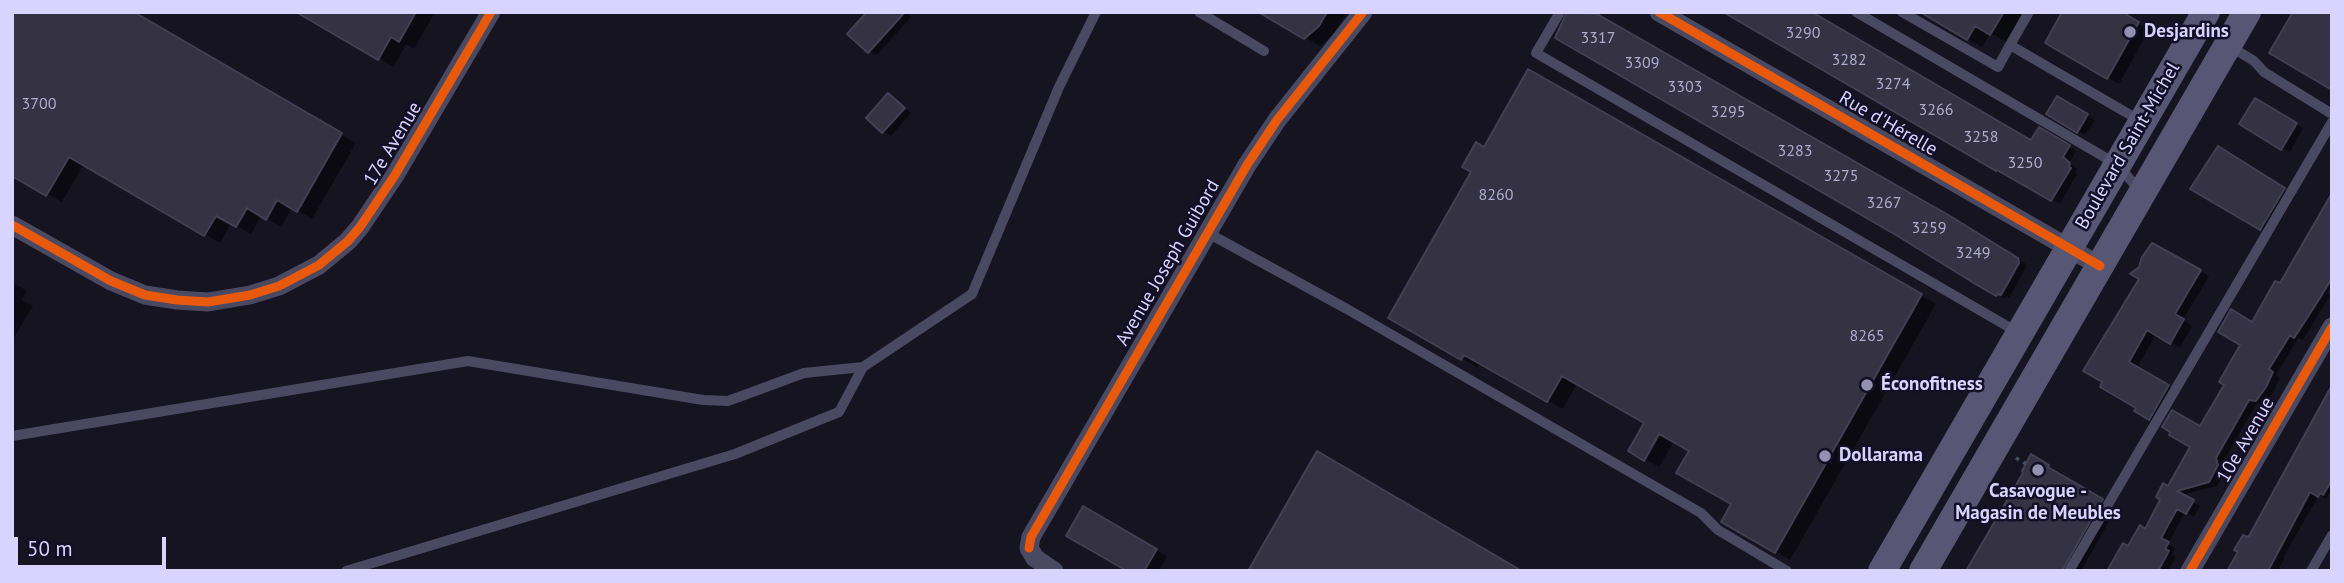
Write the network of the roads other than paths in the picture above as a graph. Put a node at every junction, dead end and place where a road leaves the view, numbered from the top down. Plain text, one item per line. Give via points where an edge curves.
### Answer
1 (491, 12) edge
2 (1096, 12) edge
3 (1199, 12) edge
4 (1363, 12) edge
5 (1560, 12) edge
6 (1659, 12) edge
7 (1856, 12) edge
8 (1902, 12) edge
9 (2029, 12) edge
10 (2206, 12) edge
11 (2247, 12) edge
12 (2010, 45) junction
13 (2228, 45) junction
14 (1264, 51) dead end
15 (2332, 114) edge
16 (2143, 122) junction
17 (2332, 122) edge
18 (2118, 165) junction
19 (2141, 193) junction
20 (12, 225) edge
21 (1206, 232) junction
22 (2069, 248) junction
23 (2099, 266) junction
24 (2332, 327) edge
25 (2021, 334) junction
26 (863, 367) junction
27 (12, 436) edge
28 (2332, 535) edge
29 (346, 571) edge
30 (1054, 571) edge
31 (1787, 571) edge
32 (1882, 571) edge
33 (1923, 571) edge
34 (2069, 571) edge
35 (2190, 571) edge
36 (2311, 571) edge

1 - 20 street, 17e Avenue via 379,202 348,242 319,265 279,286 229,300 145,295
2 - 26 lane via 1059,87 972,295
3 - 14 lane
4 - 21 street, Avenue Joseph Guibord via 1277,120
5 - 25 lane via 1536,53
6 - 22 street, Rue d'Hérelle
7 - 18 lane
8 - 12 lane via 1998,67
9 - 12 lane
10 - 16 main road, Boulevard Saint-Michel
11 - 13 main road, Boulevard Saint-Michel
12 - 16 lane
13 - 15 lane
13 - 19 main road, Boulevard Saint-Michel
16 - 18 main road, Boulevard Saint-Michel
17 - 34 lane
18 - 19 lane
18 - 22 main road, Boulevard Saint-Michel
19 - 23 main road, Boulevard Saint-Michel
21 - 30 street, Avenue Joseph Guibord via 1031,537 1029,548 1035,558
21 - 31 lane via 1695,510 1718,530
22 - 23 street, Rue d'Hérelle
22 - 25 main road, Boulevard Saint-Michel
23 - 33 main road, Boulevard Saint-Michel
24 - 35 street, 10e Avenue
25 - 32 main road, Boulevard Saint-Michel
26 - 27 lane via 804,373 728,401 468,360
26 - 29 lane via 839,412 735,454
28 - 36 lane

